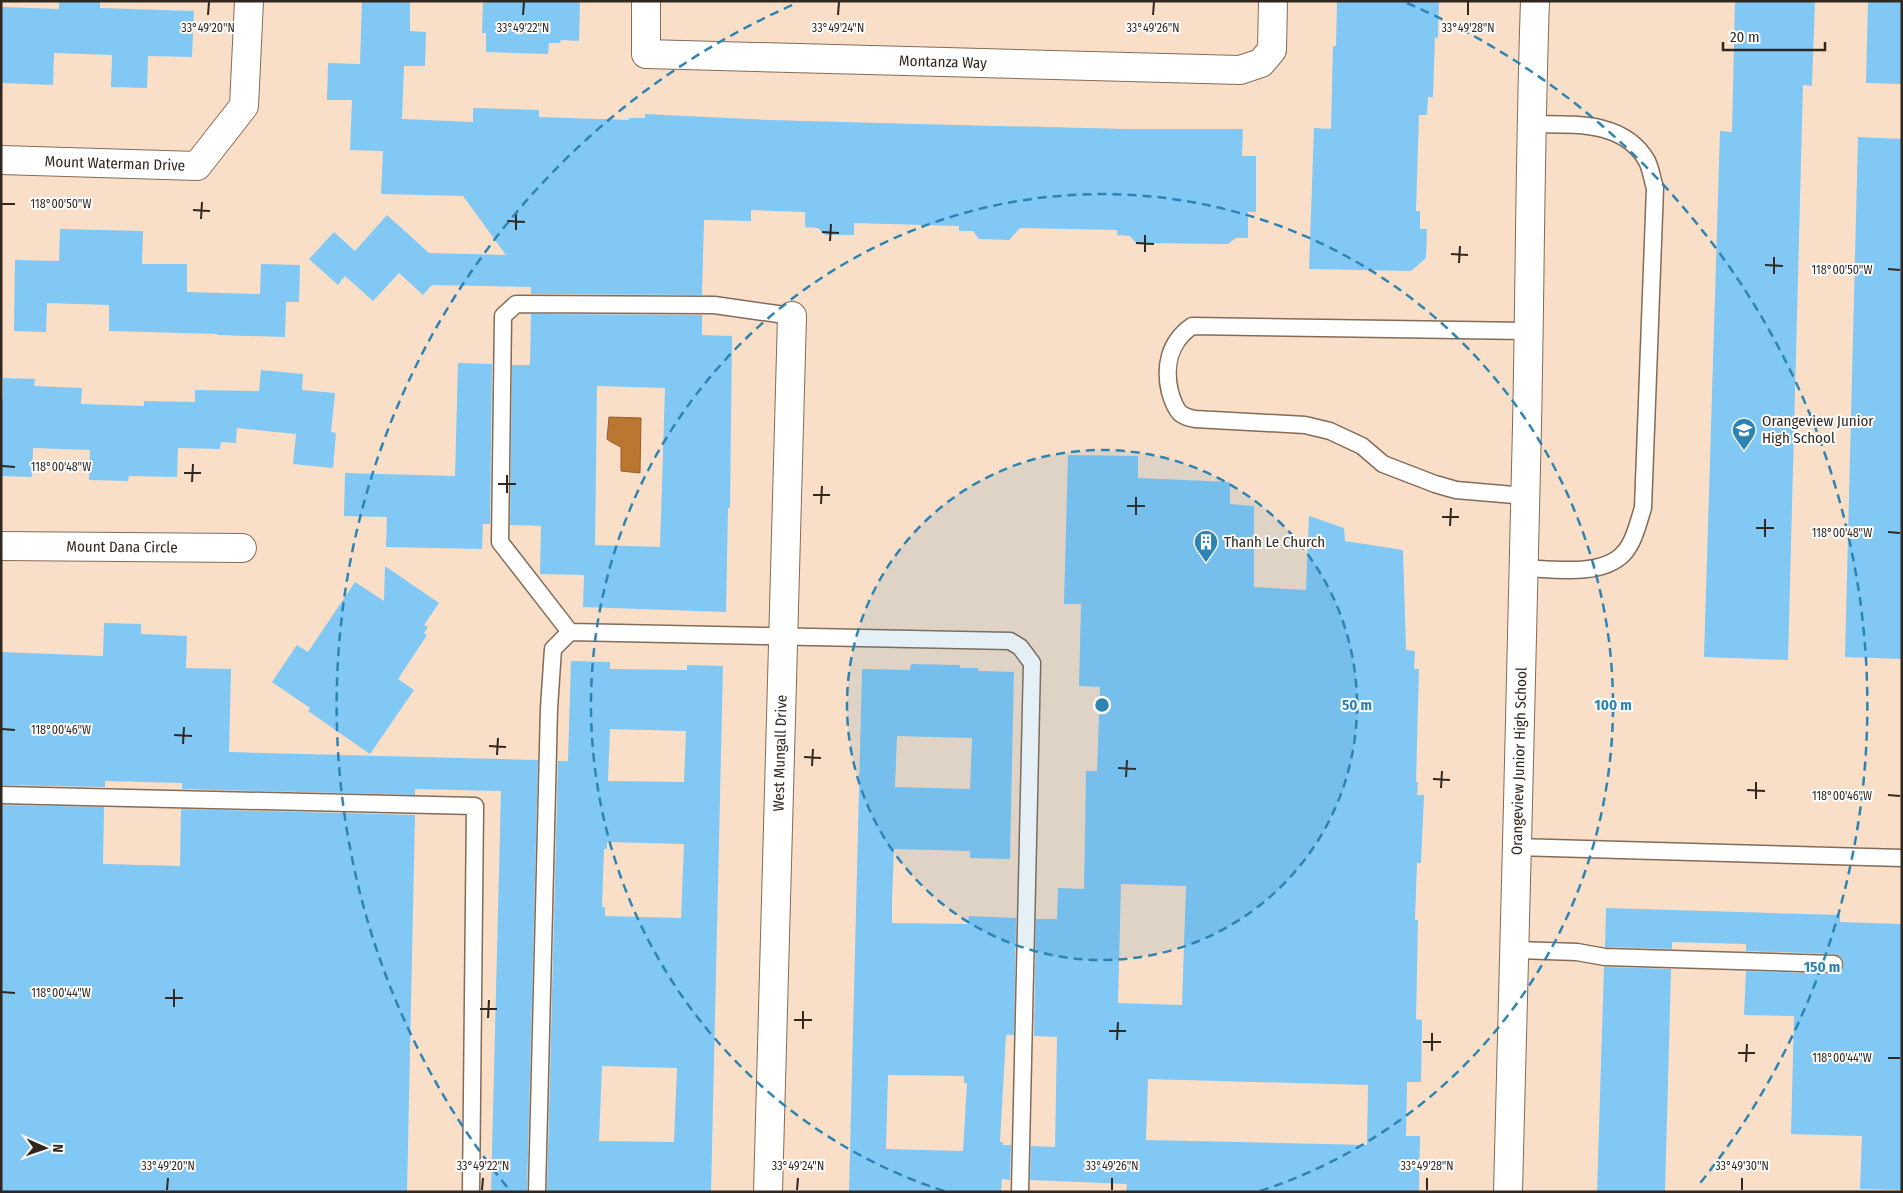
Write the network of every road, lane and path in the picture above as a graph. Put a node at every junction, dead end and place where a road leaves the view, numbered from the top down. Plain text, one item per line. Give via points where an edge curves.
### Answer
1 (248, 1) edge
2 (646, 1) edge
3 (1273, 1) edge
4 (1535, 1) edge
5 (1530, 124) junction
6 (1, 160) edge
7 (792, 316) joint
8 (1529, 331) junction
9 (1526, 496) junction
10 (1, 546) edge
11 (242, 548) dead end
12 (1523, 568) junction
13 (570, 632) junction
14 (783, 635) junction
15 (1, 795) edge
16 (1516, 847) junction
17 (1902, 858) edge
18 (1514, 950) junction
19 (1834, 964) dead end
20 (471, 1192) edge
21 (537, 1192) edge
22 (768, 1192) edge
23 (1020, 1192) edge
24 (1508, 1192) edge

1 - 6 street, Mount Waterman Drive via 244,106 197,166
2 - 3 street, Montanza Way via 646,54 1240,70 1262,63 1272,50
4 - 5 street, Orangeview Junior High School
5 - 8 street, Orangeview Junior High School
5 - 12 lane via 1595,126 1614,132 1632,143 1647,162 1655,188 1643,508 1634,536 1624,554 1607,565 1586,570
7 - 13 lane via 714,305 516,304 503,316 500,542
7 - 14 street, West Mungall Drive
8 - 9 street, Orangeview Junior High School
8 - 9 lane via 1192,326 1178,339 1170,356 1167,377 1172,400 1181,414 1195,419 1305,425 1330,431 1362,446 1384,464 1435,484 1456,490
9 - 12 street, Orangeview Junior High School
10 - 11 street, Mount Dana Circle
12 - 16 street, Orangeview Junior High School
13 - 14 lane
13 - 21 lane via 553,649 549,708
14 - 22 street, West Mungall Drive
14 - 23 lane via 1010,641 1020,647 1032,662
15 - 20 lane via 475,806
16 - 17 lane
16 - 18 street, Orangeview Junior High School
18 - 19 lane via 1577,952 1606,957
18 - 24 street, Orangeview Junior High School

